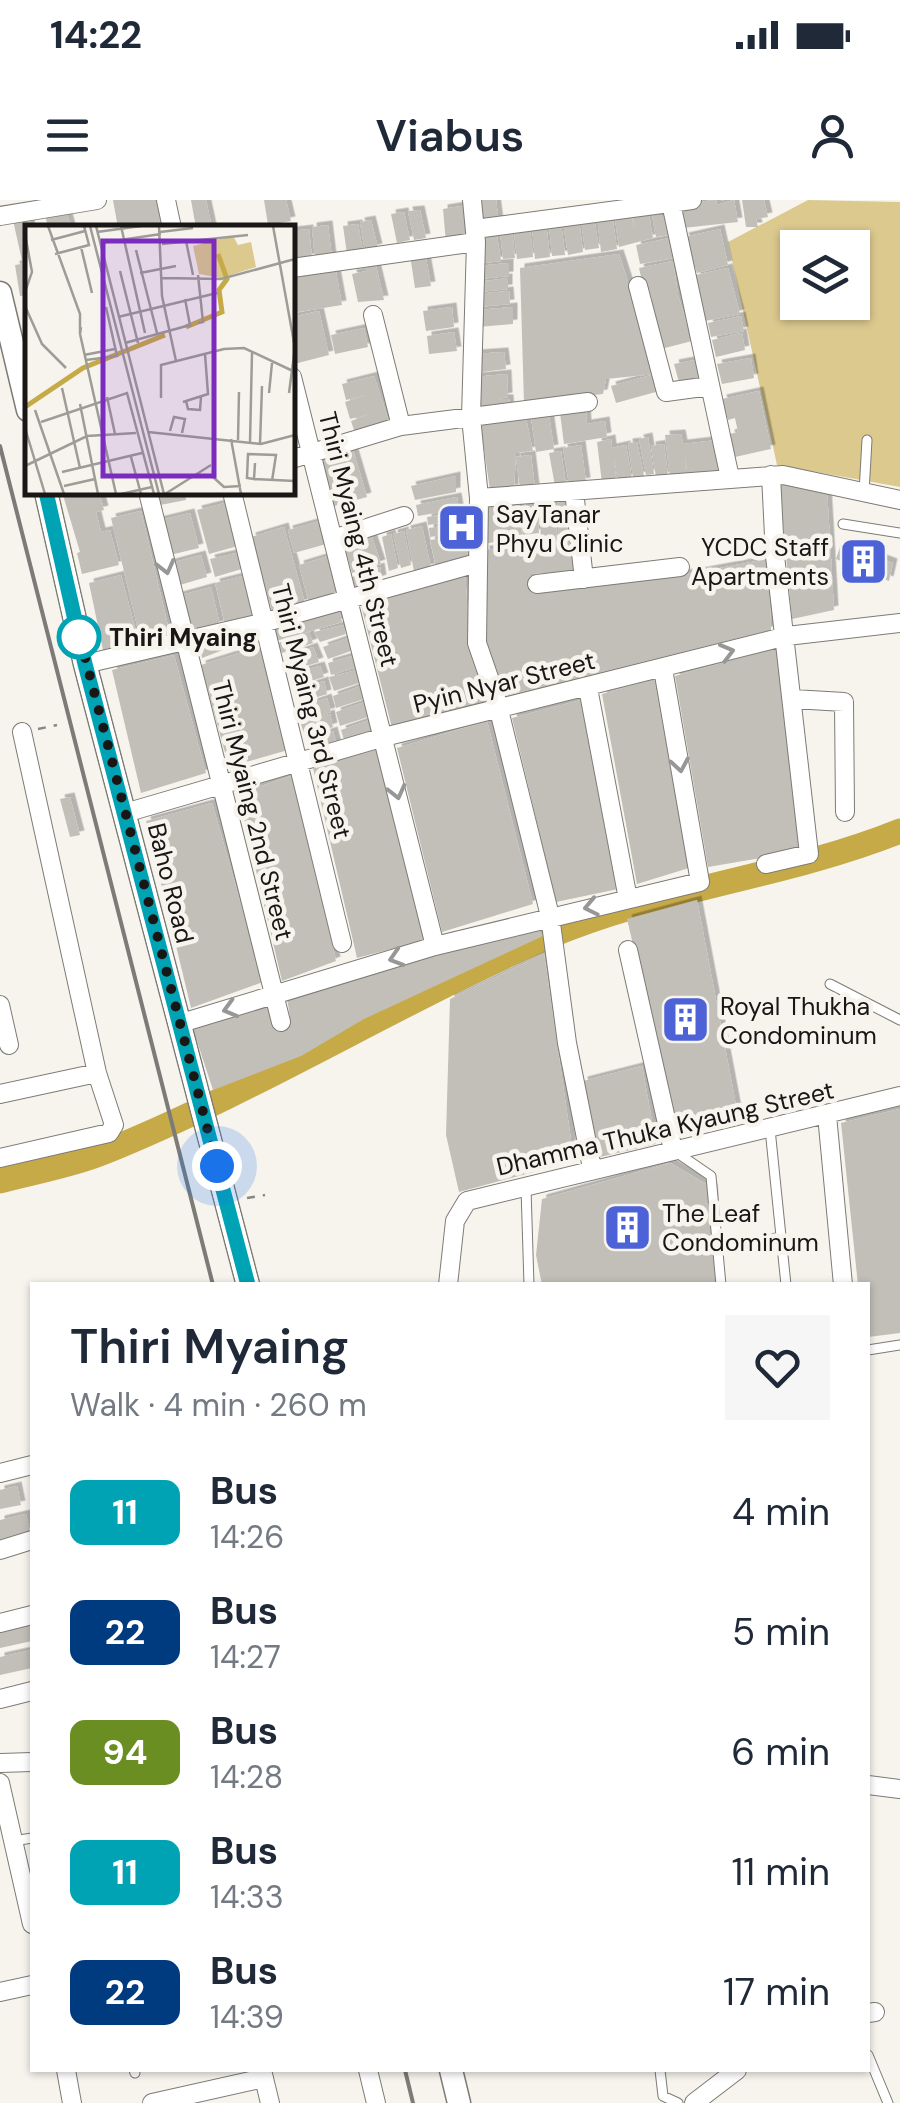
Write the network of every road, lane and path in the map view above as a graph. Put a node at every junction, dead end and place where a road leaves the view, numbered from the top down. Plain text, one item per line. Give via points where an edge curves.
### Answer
1 (97, 200) edge
2 (166, 200) edge
3 (472, 200) edge
4 (692, 200) edge
5 (671, 202) junction
6 (651, 203) edge
7 (0, 216) edge
8 (171, 225) edge
9 (475, 236) junction
10 (295, 267) edge
11 (638, 286) dead end
12 (0, 292) edge
13 (373, 315) dead end
14 (710, 386) junction
15 (25, 397) edge
16 (295, 400) edge
17 (588, 402) dead end
18 (471, 417) junction
19 (402, 426) junction
20 (867, 440) dead end
21 (302, 456) edge
22 (772, 475) junction
23 (730, 478) junction
24 (574, 491) junction
25 (864, 492) junction
26 (47, 495) edge
27 (149, 495) edge
28 (233, 495) edge
29 (479, 498) junction
30 (900, 500) edge
31 (404, 516) dead end
32 (843, 524) dead end
33 (900, 533) edge
34 (333, 538) junction
35 (478, 563) junction
36 (680, 567) dead end
37 (584, 580) junction
38 (537, 584) dead end
39 (348, 596) junction
40 (266, 622) junction
41 (900, 623) edge
42 (787, 636) junction
43 (184, 642) junction
44 (85, 664) junction
45 (663, 669) junction
46 (588, 688) junction
47 (793, 699) junction
48 (498, 707) junction
49 (57, 725) dead end
50 (22, 732) joint
51 (384, 737) junction
52 (299, 761) junction
53 (221, 786) junction
54 (125, 812) junction
55 (845, 812) dead end
56 (766, 864) dead end
57 (628, 899) junction
58 (552, 930) junction
59 (342, 943) dead end
60 (435, 946) junction
61 (628, 950) dead end
62 (830, 984) dead end
63 (274, 995) junction
64 (5, 1004) edge
65 (900, 1020) edge
66 (281, 1022) dead end
67 (178, 1024) junction
68 (9, 1045) dead end
69 (98, 1073) junction
70 (0, 1094) edge
71 (900, 1096) edge
72 (827, 1115) junction
73 (770, 1130) junction
74 (673, 1150) junction
75 (0, 1158) edge
76 (592, 1168) junction
77 (526, 1186) junction
78 (265, 1195) dead end
79 (227, 1202) junction
80 (781, 1238) junction
81 (741, 1245) dead end
82 (247, 1282) edge
83 (448, 1282) edge
84 (530, 1282) edge
85 (722, 1282) edge
86 (786, 1282) edge
87 (844, 1282) edge
88 (900, 1344) edge
89 (870, 1350) edge
90 (30, 1468) edge
91 (0, 1473) edge
92 (30, 1541) edge
93 (0, 1550) edge
94 (30, 1615) edge
95 (0, 1623) edge
96 (30, 1692) edge
97 (0, 1699) edge
98 (30, 1762) edge
99 (0, 1763) edge
100 (0, 1784) edge
101 (870, 1786) edge
102 (900, 1789) edge
103 (23, 1840) edge
104 (30, 1905) edge
105 (30, 1986) edge
106 (0, 1992) edge
107 (870, 2059) edge
108 (66, 2072) edge
109 (368, 2072) edge
110 (451, 2072) edge
111 (660, 2072) edge
112 (734, 2072) edge
113 (263, 2074) edge
114 (72, 2103) edge
115 (152, 2103) edge
116 (270, 2103) edge
117 (376, 2103) edge
118 (459, 2103) edge
119 (678, 2103) edge
120 (694, 2103) edge
121 (888, 2103) edge

1 - 7 street
2 - 8 street
3 - 9 street
4 - 5 street
5 - 6 street
5 - 14 street
6 - 9 street
9 - 10 street
9 - 18 street
11 - 14 street via 666,392
12 - 15 main road
13 - 19 street
14 - 23 street
16 - 21 street, Thiri Myaing 4th Street
17 - 18 street
18 - 19 street
18 - 29 street
19 - 21 street
20 - 25 lane
21 - 34 street, Thiri Myaing 4th Street
22 - 23 street
22 - 25 street
22 - 42 street
23 - 24 street
24 - 29 street
24 - 37 street
25 - 30 street
26 - 44 main road, Baho Road
27 -> 43 street, Thiri Myaing 2nd Street
28 - 40 street, Thiri Myaing 3rd Street
29 - 35 street
31 - 34 street
32 - 33 lane
34 - 39 street, Thiri Myaing 4th Street
35 - 39 street
35 - 48 street via 478,643
36 - 37 street
37 - 38 street
39 - 40 street
39 - 51 street, Thiri Myaing 4th Street
40 - 43 street
40 - 52 street, Thiri Myaing 3rd Street
41 - 42 street, Pyin Nyar Street
45 -> 42 street, Pyin Nyar Street
42 - 47 street
43 - 44 street
43 - 53 street, Thiri Myaing 2nd Street
44 - 54 main road, Baho Road
45 - 46 street, Pyin Nyar Street
45 -> 57 street via 700,882
46 - 48 street, Pyin Nyar Street
46 - 57 street
47 - 55 street via 844,702
47 - 56 street via 809,854
48 - 51 street, Pyin Nyar Street
48 - 58 street
49 - 50 path
50 - 69 street
51 - 52 street, Pyin Nyar Street
51 -> 60 street, Thiri Myaing 4th Street
52 - 53 street, Pyin Nyar Street
52 - 59 street, Thiri Myaing 3rd Street
53 - 54 street, Pyin Nyar Street
53 - 63 street, Thiri Myaing 2nd Street
54 - 67 main road, Baho Road
57 -> 58 street
58 - 60 street via 511,928
58 - 76 street
60 -> 63 street
61 - 74 street
62 - 65 lane
63 - 66 street, Thiri Myaing 2nd Street
63 -> 67 street
64 - 68 street
67 - 79 main road, Baho Road
69 - 70 street
69 - 75 street via 112,1131
71 - 72 street, Dhamma Thuka Kyaung Street
72 - 73 street, Dhamma Thuka Kyaung Street
72 - 87 street
73 - 74 street, Dhamma Thuka Kyaung Street
73 - 80 lane
74 - 76 street, Dhamma Thuka Kyaung Street
74 - 85 lane via 711,1176
76 - 77 street, Dhamma Thuka Kyaung Street
77 - 83 street, Dhamma Thuka Kyaung Street via 468,1201 455,1221
77 - 84 lane
78 - 79 path
79 - 82 main road, Baho Road
80 - 81 lane
80 - 86 lane
88 - 89 lane
90 - 91 street
92 - 93 street
94 - 95 street
96 - 97 street
98 - 99 street
100 - 103 street
101 - 102 street
103 - 104 street
105 - 106 street
107 - 121 lane
108 - 114 street
109 - 117 street
110 - 118 main road
111 - 119 lane via 663,2096
112 - 120 street
113 - 115 street
113 - 116 street

